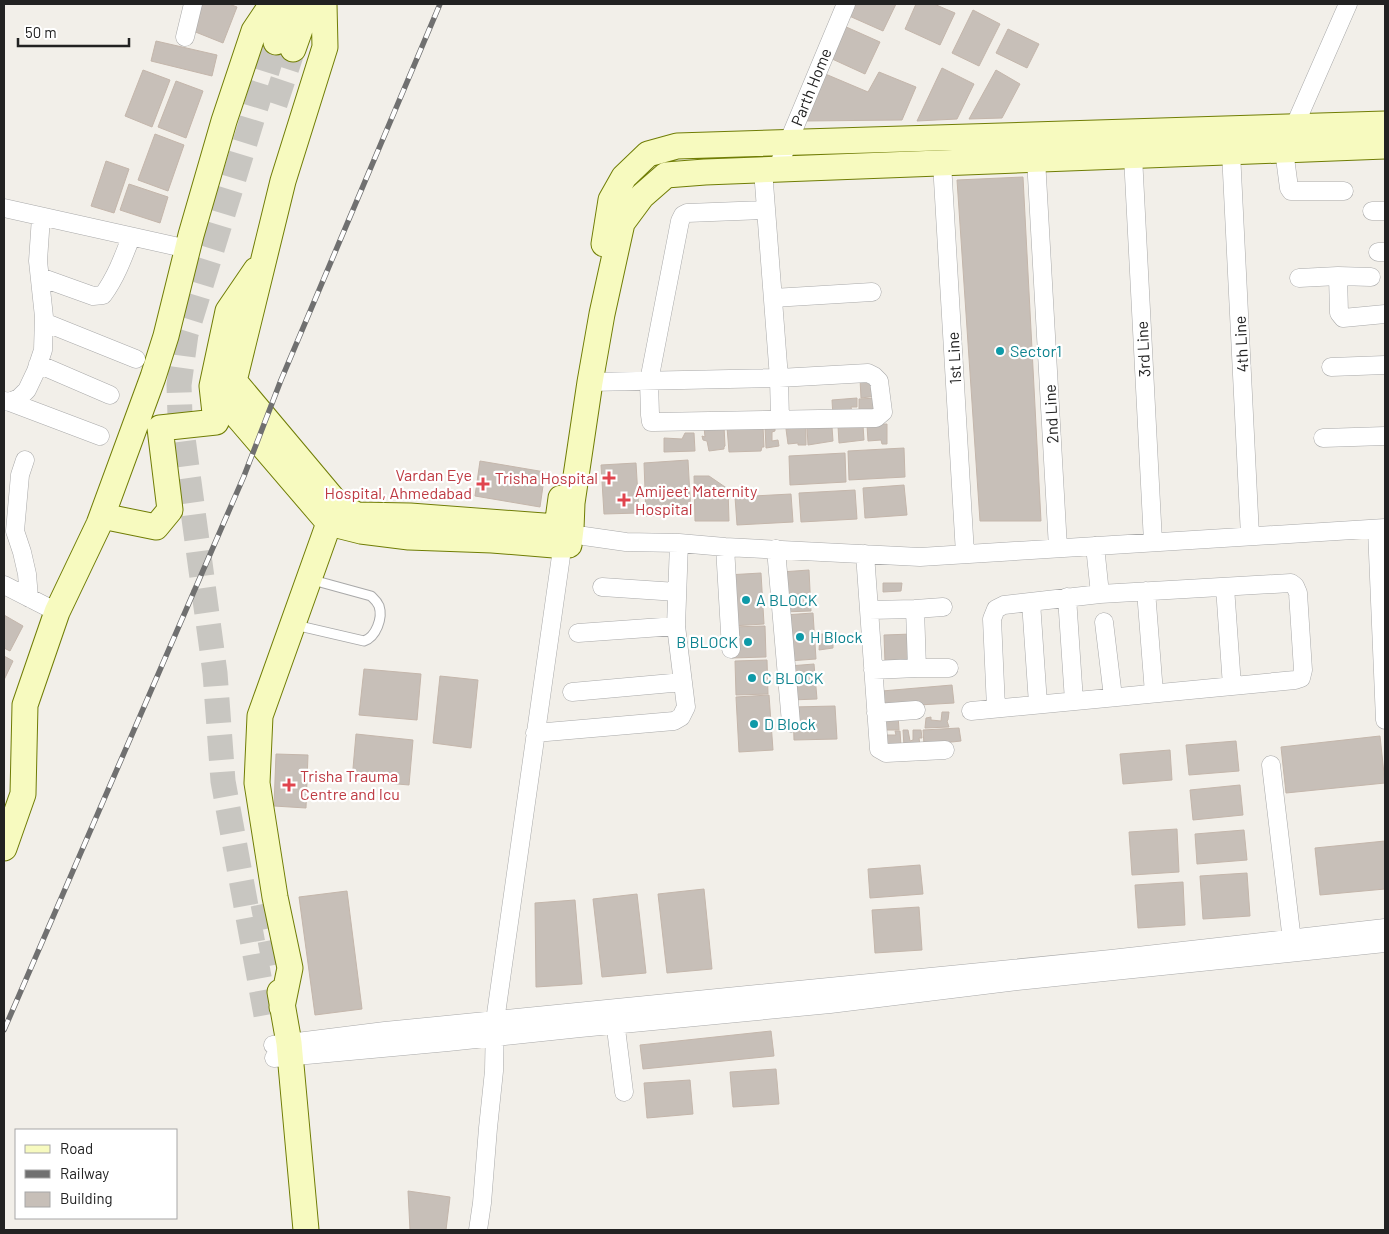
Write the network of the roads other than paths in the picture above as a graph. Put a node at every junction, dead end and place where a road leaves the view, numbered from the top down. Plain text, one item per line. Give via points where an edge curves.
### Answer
1 (193, 4) edge
2 (272, 4) edge
3 (288, 4) edge
4 (309, 4) edge
5 (324, 4) edge
6 (846, 4) edge
7 (1348, 4) edge
8 (185, 37) dead end
9 (1385, 124) edge
10 (1294, 127) junction
11 (788, 143) junction
12 (1385, 146) edge
13 (1284, 150) junction
14 (1231, 152) junction
15 (1133, 156) junction
16 (1036, 159) junction
17 (942, 163) junction
18 (770, 170) junction
19 (1344, 191) dead end
20 (4, 208) edge
21 (766, 210) junction
22 (41, 217) junction
23 (131, 236) junction
24 (188, 249) junction
25 (265, 256) junction
26 (1338, 276) junction
27 (40, 277) junction
28 (1372, 277) dead end
29 (1299, 278) dead end
30 (872, 292) dead end
31 (773, 298) junction
32 (1385, 314) edge
33 (44, 322) junction
34 (136, 360) dead end
35 (38, 364) junction
36 (1385, 365) edge
37 (1331, 368) dead end
38 (779, 378) junction
39 (649, 381) junction
40 (590, 382) junction
41 (110, 395) dead end
42 (7, 402) edge
43 (780, 420) junction
44 (100, 436) dead end
45 (1385, 436) edge
46 (1323, 438) dead end
47 (25, 460) dead end
48 (334, 514) junction
49 (102, 516) junction
50 (1381, 528) edge
51 (1250, 536) junction
52 (566, 540) junction
53 (679, 542) junction
54 (1153, 542) junction
55 (1095, 546) junction
56 (725, 547) junction
57 (1058, 548) junction
58 (776, 549) junction
59 (865, 554) junction
60 (965, 554) junction
61 (1382, 574) edge
62 (309, 579) junction
63 (4, 585) edge
64 (602, 587) dead end
65 (1225, 587) junction
66 (1146, 591) junction
67 (677, 592) junction
68 (1100, 594) junction
69 (29, 598) junction
70 (1067, 598) junction
71 (1031, 602) junction
72 (943, 607) dead end
73 (915, 609) junction
74 (869, 610) junction
75 (57, 612) junction
76 (1104, 622) dead end
77 (293, 624) junction
78 (676, 626) junction
79 (578, 633) dead end
80 (731, 650) dead end
81 (918, 668) junction
82 (950, 668) dead end
83 (873, 670) junction
84 (683, 682) junction
85 (1232, 686) junction
86 (572, 692) dead end
87 (1154, 693) junction
88 (1113, 697) junction
89 (1074, 701) junction
90 (1038, 704) junction
91 (996, 708) junction
92 (916, 710) dead end
93 (971, 711) dead end
94 (876, 713) junction
95 (1385, 720) edge
96 (791, 723) dead end
97 (535, 733) junction
98 (945, 750) dead end
99 (1271, 765) dead end
100 (4, 848) edge
101 (1385, 928) edge
102 (1385, 943) edge
103 (1293, 945) junction
104 (277, 976) tunnel mouth
105 (274, 1011) junction
106 (615, 1016) junction
107 (495, 1029) junction
108 (281, 1051) junction
109 (624, 1092) dead end
110 (292, 1230) edge
111 (306, 1230) edge
112 (478, 1230) edge

1 - 8 street
2 - 24 street via 254,31 224,121
3 - 4 street via 285,46
5 - 25 street via 325,46 283,181
6 - 11 street, Parth Home
7 - 10 street
9 - 10 street
10 - 11 street
10 - 13 street
11 - 18 street, Parth Home
11 - 52 street via 677,146 648,154 624,177 611,200
12 - 13 street
13 - 14 street
13 - 19 street via 1291,191
14 - 15 street
14 - 51 street, 4th Line
15 - 16 street
15 - 54 street, 3rd Line
16 - 17 street
16 - 57 street, 2nd Line
17 - 18 street
17 - 60 street, 1st Line
18 - 21 street
18 - 40 street via 666,175 642,196 622,223
20 - 22 street
21 - 31 street
21 - 39 street via 683,215
22 - 23 street
22 - 27 street
23 - 24 street
23 - 27 street via 112,283 102,295 93,296
24 - 49 street via 153,377
25 - 48 street via 234,381
25 - 49 street via 228,311 212,386 216,422 160,428 170,510 156,527
26 - 28 street
26 - 29 street
26 - 32 street via 1339,313 1343,318
27 - 33 street
30 - 31 street
31 - 38 street
33 - 34 street
33 - 35 street via 43,350
35 - 41 street
35 - 42 street via 27,390 19,398
36 - 37 street
38 - 39 street
38 - 43 street
38 - 43 street via 868,374 879,381 883,412 876,418
39 - 40 street
39 - 43 street via 651,422
40 - 52 street
42 - 44 street
45 - 46 street
47 - 69 street via 20,476 15,531 27,574
48 - 52 street via 410,516
48 - 62 street
49 - 75 street
50 - 51 street
50 - 61 street
51 - 54 street
52 - 53 street
52 - 97 street
53 - 56 street
53 - 67 street
54 - 55 street
55 - 57 street
55 - 68 street
56 - 58 street
56 - 80 street
57 - 60 street
58 - 59 street
58 - 96 street
59 - 60 street via 920,557
59 - 74 street
61 - 95 street
62 - 77 street
62 - 77 lane via 370,596 379,605 376,630 369,640 364,641
63 - 69 street
64 - 67 street
65 - 66 street
65 - 85 street
65 - 85 street via 1291,583 1298,593 1301,678
66 - 68 street
66 - 87 street
67 - 78 street
68 - 70 street
69 - 75 street
70 - 71 street
70 - 89 street
71 - 90 street
71 - 91 street via 1004,604 996,609 992,619
72 - 73 street
73 - 74 street
73 - 81 street
74 - 83 street
75 - 100 street via 25,705 23,794
76 - 88 street
77 - 105 street via 260,716 257,783 290,968
78 - 79 street
78 - 84 street
81 - 82 street
81 - 83 street
83 - 94 street
84 - 86 street
84 - 97 street via 686,707 674,721
85 - 87 street
87 - 88 street
88 - 89 street
89 - 90 street
90 - 91 street
91 - 93 street
92 - 94 street
94 - 98 street via 879,749 882,752
97 - 107 street
99 - 103 street
101 - 103 street
102 - 103 street
103 - 106 street via 738,997
104 - 105 street
105 - 108 street
106 - 107 street
106 - 109 street
107 - 108 street via 385,1031
107 - 112 street via 494,1071
108 - 110 street
108 - 111 street

